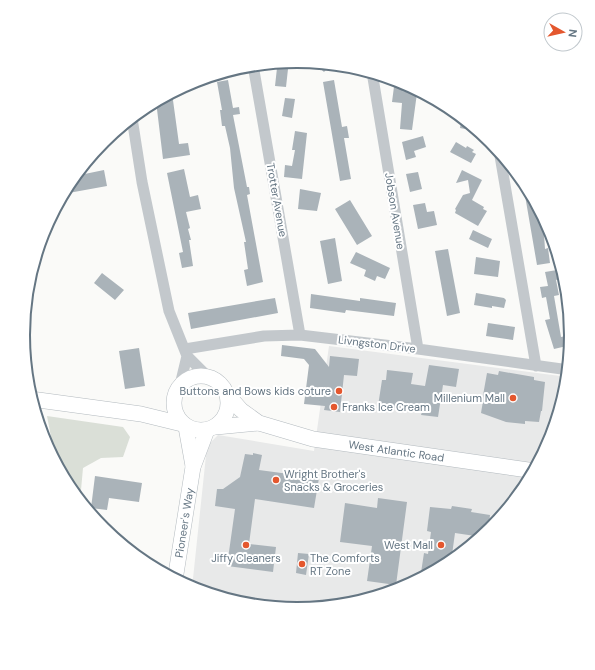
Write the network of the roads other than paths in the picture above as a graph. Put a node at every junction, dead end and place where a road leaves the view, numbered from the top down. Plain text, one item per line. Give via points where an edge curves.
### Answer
1 (254, 71) edge
2 (373, 79) edge
3 (133, 125) edge
4 (501, 161) edge
5 (300, 335) junction
6 (418, 349) junction
7 (186, 353) junction
8 (536, 366) junction
9 (563, 369) edge
10 (208, 377) junction
11 (178, 390) junction
12 (227, 394) junction
13 (38, 400) edge
14 (141, 414) junction
15 (259, 423) junction
16 (184, 425) junction
17 (211, 429) junction
18 (193, 467) junction
19 (528, 470) edge
20 (177, 574) edge

1 - 5 street, Trotter Avenue
2 - 6 street, Jobson Avenue
3 - 7 street via 142,182 169,310
4 - 8 street
5 - 6 street, Livngston Drive
5 - 7 street, Livngston Drive via 264,336
6 - 8 street, Livngston Drive
7 - 10 street
7 - 11 street
8 - 9 street, Livngston Drive
10 - 11 main road via 188,379
10 - 12 main road via 223,386
11 - 14 main road via 167,404
11 - 16 main road via 173,404 176,415
12 - 15 main road, West Atlantic Road via 241,410
12 - 17 main road via 227,413 222,421
13 - 14 main road
14 - 16 main road
15 - 17 main road, West Atlantic Road
15 - 19 main road, West Atlantic Road via 324,441
16 - 17 main road via 196,431
16 - 18 main road, Pioneer's Way
17 - 18 main road, Pioneer's Way
18 - 20 main road, Pioneer's Way

